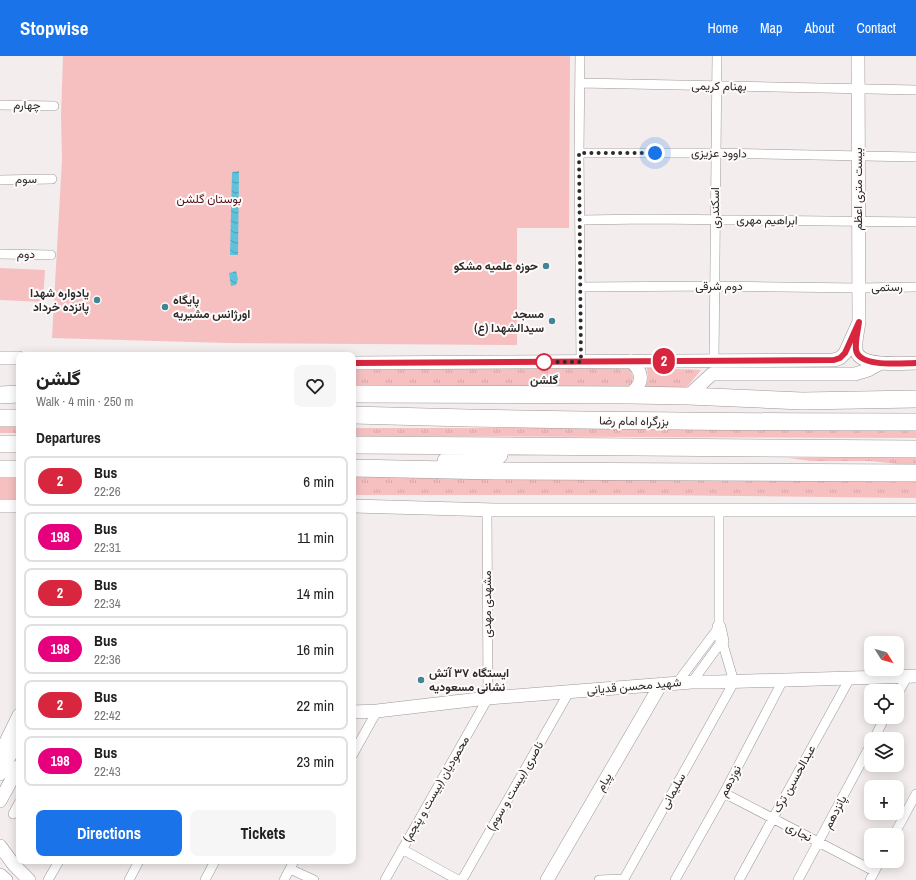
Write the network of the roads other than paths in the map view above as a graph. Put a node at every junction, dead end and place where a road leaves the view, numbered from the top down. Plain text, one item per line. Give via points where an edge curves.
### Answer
1 (580, 56) edge
2 (717, 56) edge
3 (858, 56) edge
4 (580, 84) junction
5 (717, 86) junction
6 (858, 89) junction
7 (916, 90) edge
8 (0, 105) edge
9 (54, 106) dead end
10 (579, 153) junction
11 (715, 153) junction
12 (858, 156) junction
13 (916, 157) edge
14 (52, 179) dead end
15 (0, 180) edge
16 (580, 220) junction
17 (714, 220) junction
18 (858, 221) junction
19 (916, 222) edge
20 (0, 254) edge
21 (51, 255) dead end
22 (714, 286) junction
23 (580, 287) junction
24 (916, 287) edge
25 (859, 288) junction
26 (859, 322) junction
27 (0, 358) edge
28 (16, 358) edge
29 (630, 361) junction
30 (714, 361) junction
31 (581, 362) junction
32 (356, 363) edge
33 (916, 363) edge
34 (879, 364) junction
35 (16, 394) edge
36 (356, 394) edge
37 (0, 395) edge
38 (629, 395) junction
39 (688, 396) junction
40 (916, 399) edge
41 (356, 408) edge
42 (356, 415) edge
43 (0, 418) edge
44 (16, 418) edge
45 (443, 418) junction
46 (916, 422) edge
47 (0, 444) edge
48 (16, 444) edge
49 (356, 445) edge
50 (581, 446) junction
51 (747, 448) junction
52 (916, 449) edge
53 (356, 468) edge
54 (386, 468) junction
55 (0, 469) edge
56 (16, 469) edge
57 (916, 472) edge
58 (0, 506) edge
59 (16, 506) edge
60 (356, 506) edge
61 (486, 510) junction
62 (719, 510) junction
63 (916, 510) edge
64 (719, 627) junction
65 (722, 641) junction
66 (912, 677) edge
67 (850, 678) junction
68 (783, 680) junction
69 (692, 682) junction
70 (734, 682) junction
71 (677, 683) junction
72 (661, 684) junction
73 (904, 687) edge
74 (569, 692) junction
75 (488, 698) junction
76 (377, 711) junction
77 (356, 712) edge
78 (16, 721) edge
79 (16, 745) edge
80 (356, 749) edge
81 (0, 754) edge
82 (864, 757) edge
83 (16, 772) edge
84 (0, 774) edge
85 (724, 793) junction
86 (916, 794) edge
87 (0, 801) edge
88 (16, 808) edge
89 (13, 814) dead end
90 (773, 818) junction
91 (898, 828) edge
92 (818, 842) junction
93 (0, 846) edge
94 (402, 849) junction
95 (58, 864) edge
96 (138, 864) edge
97 (213, 864) edge
98 (292, 865) edge
99 (876, 868) edge
100 (874, 871) junction
101 (0, 875) edge
102 (6, 880) edge
103 (29, 880) edge
104 (48, 880) edge
105 (129, 880) edge
106 (205, 880) edge
107 (284, 880) edge
108 (314, 880) edge
109 (385, 880) edge
110 (458, 880) edge
111 (462, 880) edge
112 (547, 880) edge
113 (599, 880) edge
114 (675, 880) edge
115 (739, 880) edge
116 (798, 880) edge
117 (870, 880) edge

1 - 4 street
2 - 5 street, اسکندری
3 - 6 main road, بیست متری اعظم
4 - 5 street, بهنام کریمی
4 - 10 street
5 - 6 street, بهنام کریمی
5 - 11 street, اسکندری
6 - 7 street, بهنام کریمی
6 - 12 main road, بیست متری اعظم
8 - 9 street, چهارم
10 - 11 street, داوود عزیزی
10 - 16 street
11 - 12 street, داوود عزیزی
11 - 17 street, اسکندری
12 - 13 street, داوود عزیزی
12 - 18 main road, بیست متری اعظم
14 - 15 street, سوم
16 - 17 street, ابراهیم مهری
16 - 23 street
17 - 18 street, ابراهیم مهری
17 - 22 street, اسکندری
18 - 19 street, ابراهیم مهری
18 - 25 main road, بیست متری اعظم
20 - 21 street, دوم
22 - 23 street, دوم شرقی
22 - 25 street, دوم شرقی
22 - 30 street, اسکندری
23 - 31 street
24 - 25 street, رستمی
25 - 26 main road, بیست متری اعظم
26 - 30 main road via 845,353 834,360
26 - 34 main road, بیست متری اعظم via 856,350 862,358
27 - 28 main road
29 - 30 main road
29 - 31 main road
29 - 38 main road via 637,367 640,379 637,390
31 - 32 main road
33 - 34 main road
34 - 39 main road via 856,374 712,374
35 - 37 highway
36 - 38 highway
38 - 39 highway
39 - 40 highway via 802,401
41 - 45 highway
42 - 45 highway, بزرگراه امام رضا
43 - 44 highway
45 - 46 highway, بزرگراه امام رضا
47 - 48 highway
49 - 50 highway
50 - 51 highway
50 - 54 highway
51 - 52 highway
51 - 57 highway via 789,461 813,464 902,465
53 - 54 highway
54 - 57 highway via 504,471
55 - 56 highway
58 - 59 main road
60 - 61 main road
61 - 62 main road
61 - 75 street, مشهدی مهدی
62 - 63 main road
62 - 64 street
64 - 65 main road
64 - 71 street
65 - 69 street
65 - 70 street
66 - 67 main road, شهید محسن قدیانی
66 - 73 street
67 - 68 main road, شهید محسن قدیانی
67 - 90 street, عبدالحسین ترک
68 - 70 main road, شهید محسن قدیانی
68 - 85 street, نوزدهم
69 - 70 main road, شهید محسن قدیانی
69 - 71 main road, شهید محسن قدیانی
70 - 113 street, سلیمانی via 624,879
71 - 72 main road, شهید محسن قدیانی
72 - 74 main road, شهید محسن قدیانی
72 - 112 main road, پیام
74 - 75 main road, شهید محسن قدیانی
74 - 111 street, ناصری (بیست و سوم)
75 - 76 main road, شهید محسن قدیانی
75 - 94 street, محمودیان (بیست و پنجم)
76 - 77 main road, شهید محسن قدیانی
76 - 80 street
78 - 81 main road
79 - 84 main road
82 - 92 street, پانزدهم
83 - 87 main road
85 - 90 street, نجاری
85 - 114 street, نوزدهم
86 - 91 street
88 - 89 street
90 - 92 street, نجاری
90 - 115 street, عبدالحسین ترک
92 - 100 street, نجاری
92 - 116 street, پانزدهم
93 - 103 main road
94 - 109 street, محمودیان (بیست و پنجم)
94 - 110 street
95 - 104 street
96 - 105 street
97 - 106 street
98 - 107 street
98 - 108 street
99 - 100 street
100 - 117 street
101 - 102 main road

